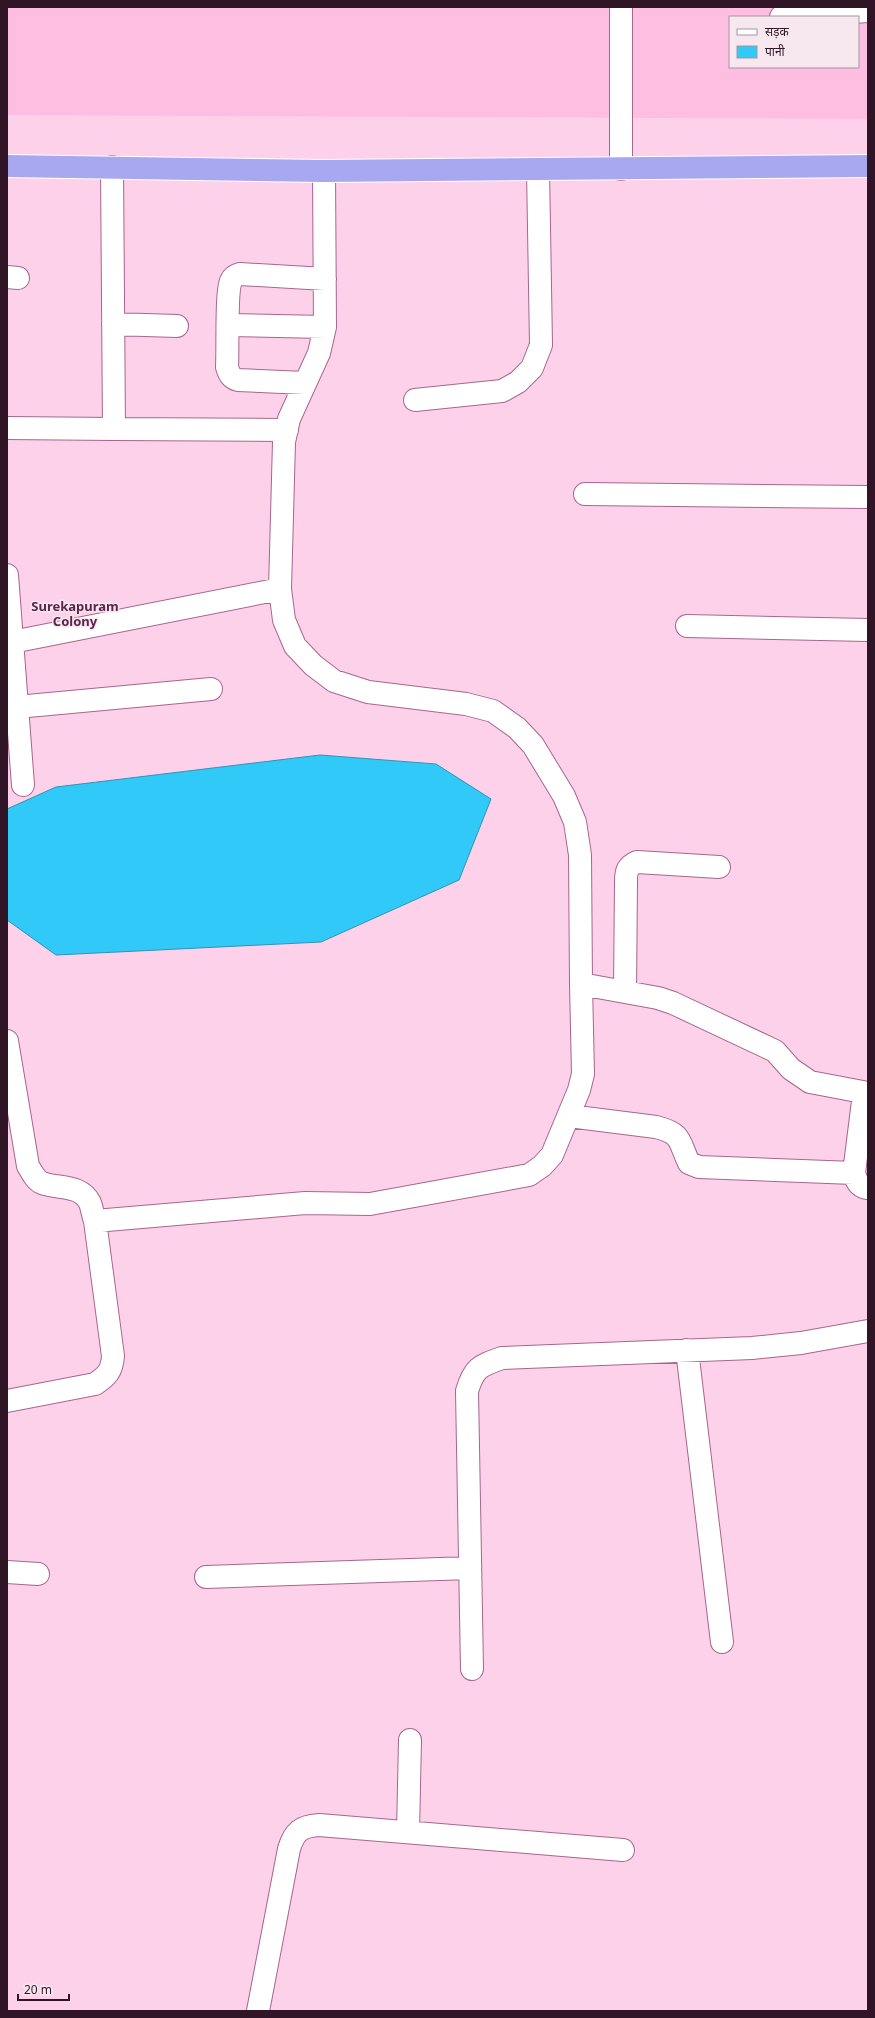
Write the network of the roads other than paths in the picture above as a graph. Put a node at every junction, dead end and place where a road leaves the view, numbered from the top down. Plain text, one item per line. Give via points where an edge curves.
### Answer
1 (622, 7) edge
2 (868, 11) edge
3 (796, 16) edge
4 (7, 166) edge
5 (868, 166) edge
6 (112, 167) junction
7 (538, 168) junction
8 (621, 168) junction
9 (324, 171) junction
10 (325, 279) junction
11 (113, 324) junction
12 (228, 325) junction
13 (177, 326) dead end
14 (325, 328) junction
15 (305, 383) junction
16 (415, 400) dead end
17 (7, 428) edge
18 (114, 429) junction
19 (287, 430) junction
20 (585, 494) dead end
21 (868, 497) edge
22 (7, 575) edge
23 (280, 589) junction
24 (8, 602) edge
25 (687, 626) dead end
26 (868, 630) edge
27 (12, 642) junction
28 (211, 689) dead end
29 (17, 707) junction
30 (23, 785) dead end
31 (719, 867) dead end
32 (581, 984) junction
33 (625, 992) junction
34 (7, 1041) edge
35 (866, 1093) edge
36 (569, 1116) junction
37 (861, 1181) edge
38 (95, 1221) junction
39 (868, 1331) edge
40 (687, 1350) junction
41 (7, 1401) edge
42 (470, 1568) junction
43 (7, 1572) edge
44 (38, 1574) dead end
45 (206, 1577) dead end
46 (722, 1642) dead end
47 (472, 1669) dead end
48 (410, 1740) dead end
49 (408, 1832) junction
50 (623, 1850) dead end
51 (258, 2011) edge

1 - 8 street
2 - 3 street
4 - 6 highway
5 - 8 highway
6 - 9 highway
6 - 11 street
7 - 8 highway
7 - 9 highway
7 - 16 street via 541,344 532,368 518,382 502,391
9 - 10 street
10 - 12 street via 240,274 234,276 230,281 228,294
10 - 14 street
11 - 13 street
11 - 18 street
12 - 14 street
12 - 15 street via 227,367 233,378
14 - 15 street via 319,353
15 - 19 street via 289,419
17 - 18 street
18 - 19 street
19 - 23 street via 283,460
20 - 21 street
22 - 24 street
23 - 27 street
23 - 32 street via 284,620 296,646 313,665 334,681 368,692 466,704 493,712 517,728 533,745 564,796 575,822 580,855
24 - 27 street
25 - 26 street
27 - 29 street
28 - 29 street
29 - 30 street
31 - 33 street via 637,862 630,865 626,871
32 - 33 street
32 - 36 street via 583,1074
33 - 35 street via 673,1002 764,1045 775,1051 795,1073 810,1082
34 - 38 street via 28,1166 41,1183 72,1188 82,1193 90,1202
35 - 37 street
36 - 37 street via 669,1130 682,1143 689,1162 699,1167
36 - 38 street via 552,1155 529,1175 370,1204 305,1203
38 - 41 street via 113,1356 112,1368 106,1377 95,1384
39 - 40 street via 752,1348
40 - 42 street via 502,1358 481,1365 472,1375 467,1391
40 - 46 street
42 - 45 street
42 - 47 street
43 - 44 street
48 - 49 street
49 - 50 street
49 - 51 street via 319,1825 306,1827 296,1833 289,1849

